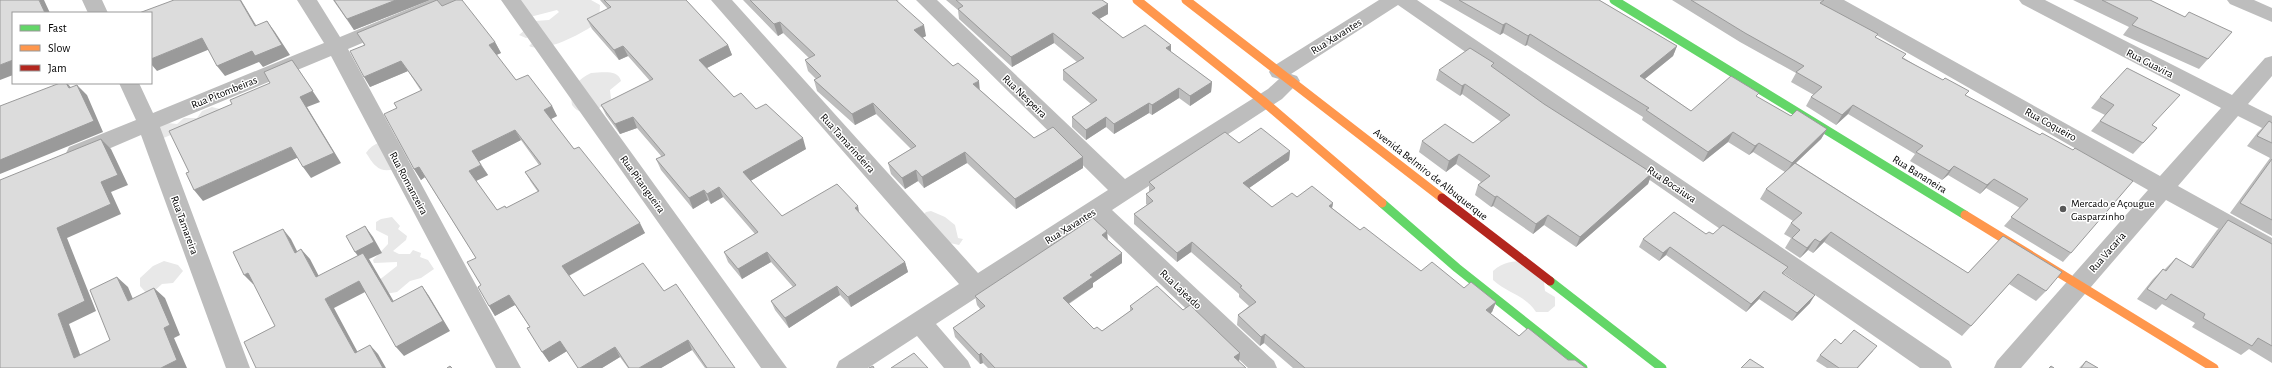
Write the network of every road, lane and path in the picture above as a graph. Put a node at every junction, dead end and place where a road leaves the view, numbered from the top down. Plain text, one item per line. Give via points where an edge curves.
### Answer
1 (92, 0) edge
2 (307, 0) edge
3 (448, 0) edge
4 (511, 0) edge
5 (721, 0) edge
6 (926, 0) edge
7 (1137, 0) edge
8 (1186, 0) edge
9 (1392, 0) edge
10 (1404, 0) edge
11 (1614, 0) edge
12 (1829, 0) edge
13 (2029, 0) edge
14 (2237, 0) edge
15 (98, 12) edge
16 (2272, 16) edge
17 (336, 46) junction
18 (2272, 63) edge
19 (1285, 76) junction
20 (130, 84) edge
21 (1263, 101) junction
22 (2235, 106) junction
23 (148, 124) junction
24 (2272, 125) edge
25 (59, 160) edge
26 (2163, 187) junction
27 (1124, 192) junction
28 (1096, 209) junction
29 (2272, 248) edge
30 (2078, 285) junction
31 (975, 286) junction
32 (919, 322) junction
33 (238, 368) edge
34 (509, 368) edge
35 (775, 368) edge
36 (848, 368) edge
37 (960, 368) edge
38 (1265, 368) edge
39 (1583, 368) edge
40 (1662, 368) edge
41 (1940, 368) edge
42 (2006, 368) edge
43 (2214, 368) edge

1 - 15 street
2 - 17 street, Rua Romanzeira
3 - 17 street, Rua Pitombeiras
4 - 35 street, Rua Pitangueira
5 - 31 street, Rua Tamarindeira
6 - 27 street, Rua Nespeira
7 - 21 main road
8 - 19 main road, Avenida Belmiro de Albuquerque
9 - 19 street, Rua Xavantes
10 - 41 street, Rua Bocaiuva
11 - 30 main road, Rua Bananeira
12 - 26 street, Rua Coqueiro
13 - 22 street, Rua Guavira
14 - 16 street
17 - 23 street, Rua Pitombeiras
17 - 34 street, Rua Romanzeira
18 - 22 street, Rua Vacaria
19 - 21 street, Rua Xavantes
19 - 40 main road, Avenida Belmiro de Albuquerque
20 - 23 street, Rua Tamareira
21 - 27 street, Rua Xavantes
21 - 39 main road via 1457,268
22 - 24 street, Rua Guavira
22 - 26 street, Rua Vacaria
23 - 25 street, Rua Pitombeiras
23 - 33 street, Rua Tamareira
26 - 29 street, Rua Coqueiro
26 - 30 street, Rua Vacaria
27 - 28 street, Rua Xavantes
28 - 31 street, Rua Xavantes
28 - 38 street, Rua Lajeado
30 - 42 street, Rua Vacaria
30 - 43 main road, Rua Bananeira
31 - 32 street, Rua Xavantes
32 - 36 street, Rua Xavantes
32 - 37 street

